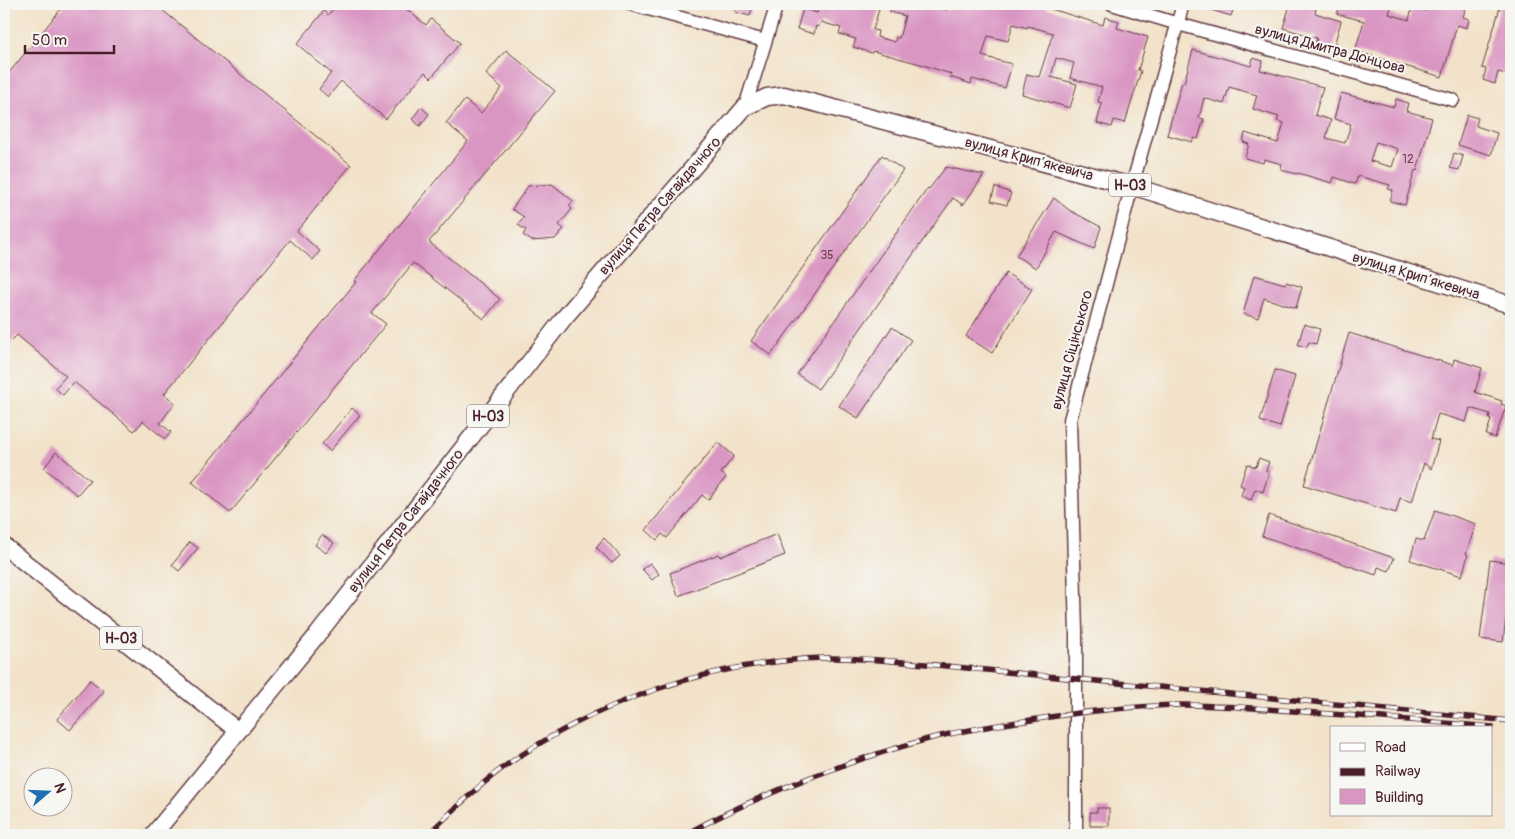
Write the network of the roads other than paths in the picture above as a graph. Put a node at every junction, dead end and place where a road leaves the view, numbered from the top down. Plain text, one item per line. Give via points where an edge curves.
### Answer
1 (630, 4) edge
2 (777, 4) edge
3 (1112, 4) edge
4 (1183, 4) edge
5 (1178, 24) junction
6 (765, 41) junction
7 (1454, 100) dead end
8 (745, 107) junction
9 (1132, 186) junction
10 (1511, 305) edge
11 (4, 546) edge
12 (238, 731) junction
13 (154, 835) edge
14 (1076, 835) edge

1 - 6 street
2 - 6 street, вулиця Петра Сагайдачного
3 - 5 street, вулиця Дмитра Донцова
4 - 5 street, вулиця Сіцінського
5 - 7 street, вулиця Дмитра Донцова
5 - 9 street, вулиця Сіцінського
6 - 8 street, вулиця Петра Сагайдачного
8 - 9 main road, вулиця Крипʼякевича / Н-03 via 767,97 784,95
8 - 12 main road, вулиця Петра Сагайдачного / Н-03 via 564,318
9 - 10 main road, вулиця Крипʼякевича / Н-03
9 - 14 street, вулиця Сіцінського via 1070,420 1076,632
11 - 12 main road, Н-03
12 - 13 main road, вулиця Петра Сагайдачного

